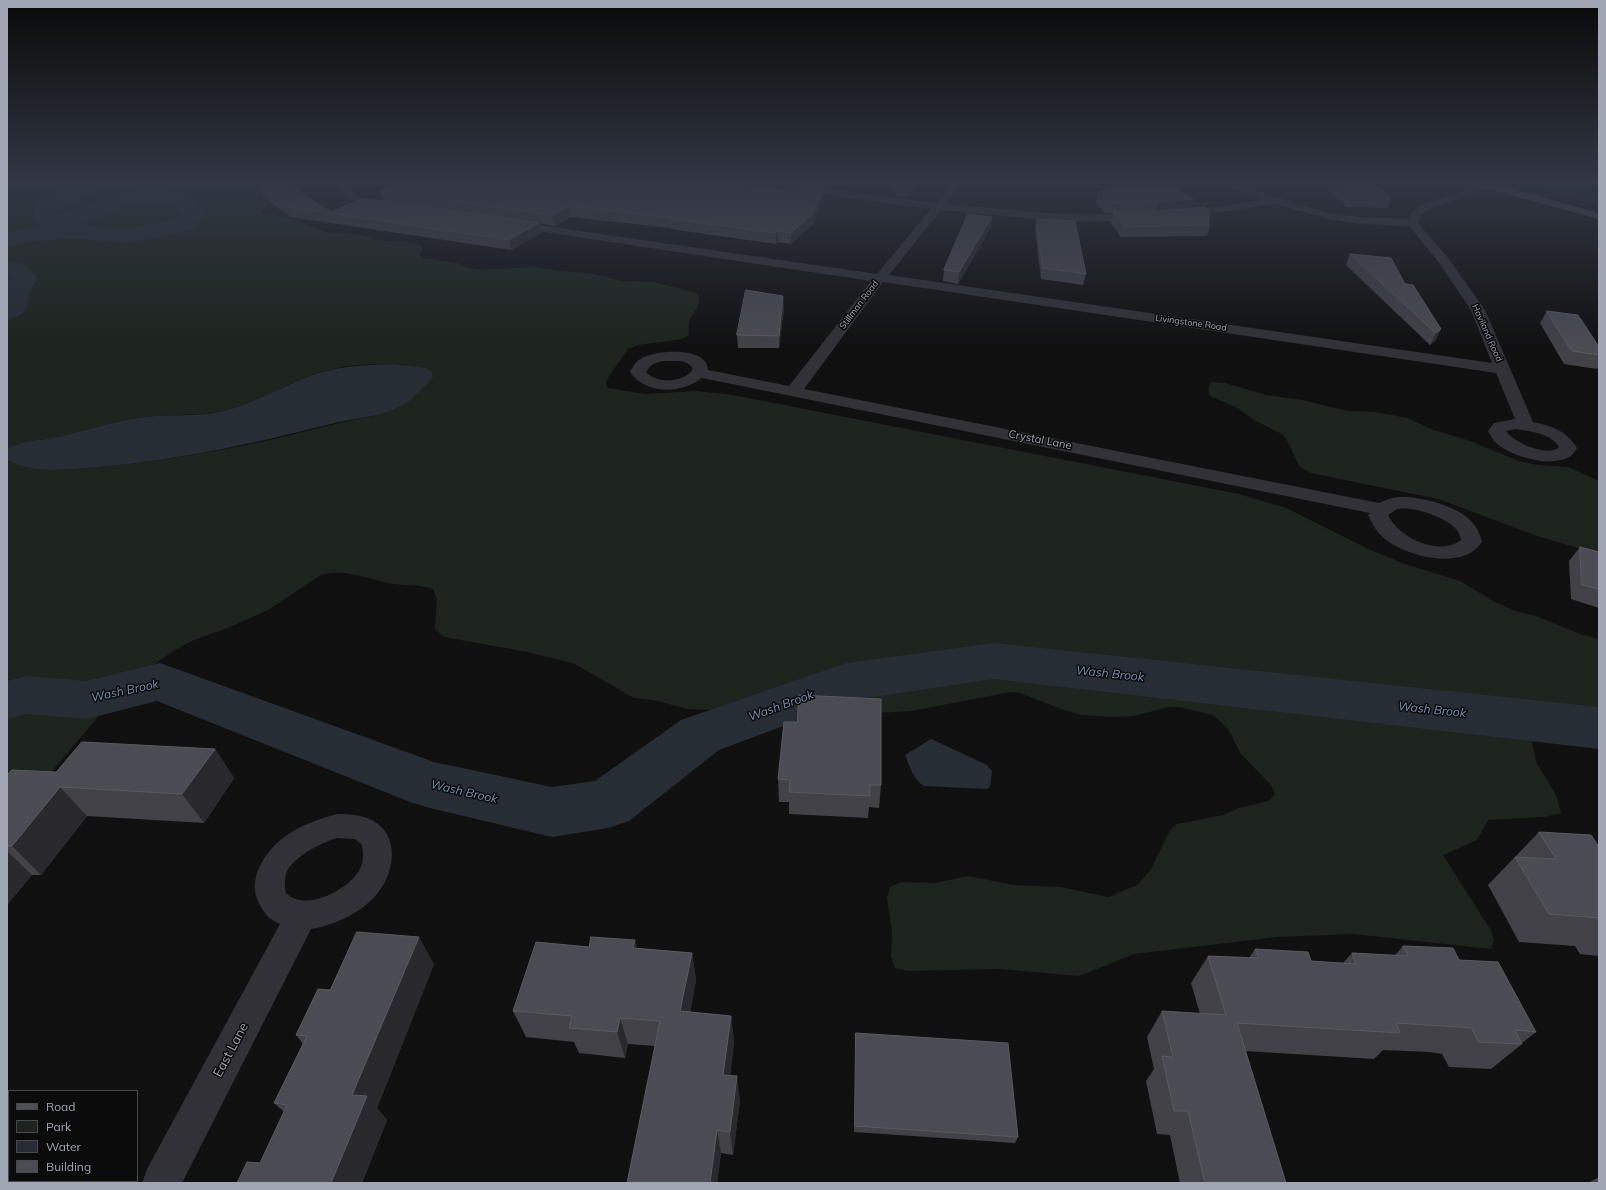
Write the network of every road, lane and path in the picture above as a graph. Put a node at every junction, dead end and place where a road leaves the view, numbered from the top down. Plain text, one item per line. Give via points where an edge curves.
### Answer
1 (608, 239) edge
2 (912, 239) edge
3 (1425, 239) edge
4 (880, 278) junction
5 (1503, 369) junction
6 (699, 373) dead end
7 (794, 391) junction
8 (1526, 425) dead end
9 (1382, 509) dead end
10 (301, 916) dead end
11 (161, 1183) edge

1 - 4 street, Livingstone Road
2 - 4 street, Stillman Road
3 - 5 street, Haviland Road via 1445,262 1478,310
4 - 5 street, Livingstone Road
4 - 7 street, Stillman Road
5 - 8 street, Haviland Road
6 - 7 street, Crystal Lane
7 - 9 street, Crystal Lane
10 - 11 street, East Lane

